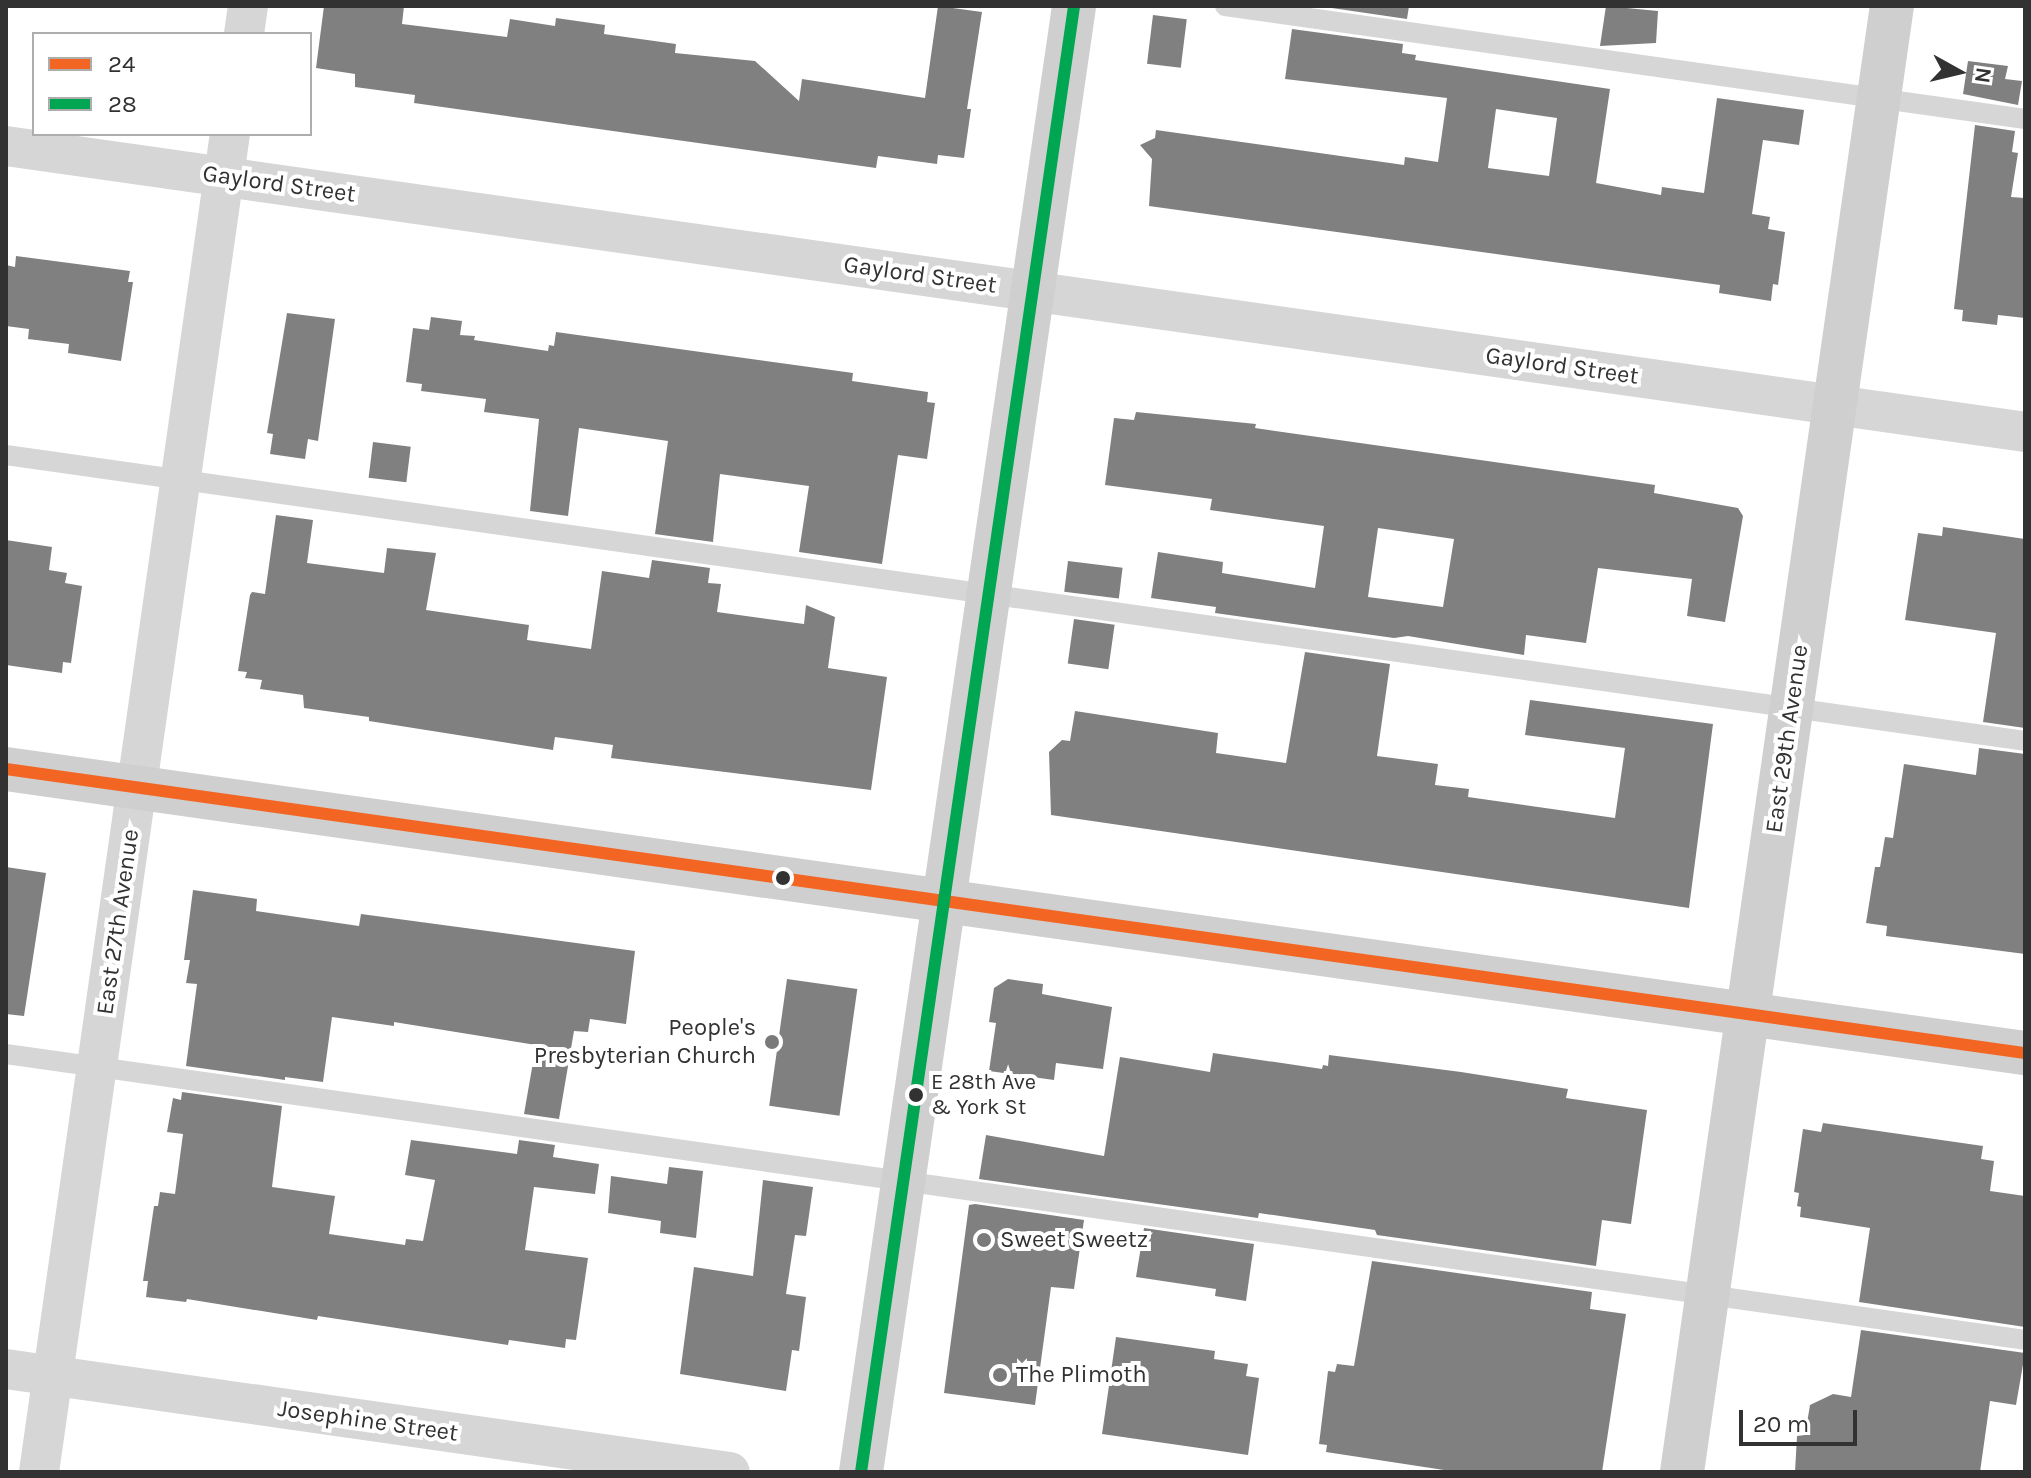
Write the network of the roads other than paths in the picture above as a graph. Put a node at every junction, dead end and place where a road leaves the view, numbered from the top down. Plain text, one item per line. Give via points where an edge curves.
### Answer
1 (248, 6) edge
2 (1074, 6) edge
3 (1225, 6) edge
4 (1892, 6) edge
5 (244, 32) edge
6 (1879, 98) junction
7 (2025, 119) edge
8 (230, 136) edge
9 (6, 146) edge
10 (224, 176) junction
11 (1033, 291) junction
12 (1835, 405) junction
13 (2025, 432) edge
14 (6, 455) edge
15 (181, 480) junction
16 (989, 594) junction
17 (1792, 708) junction
18 (2025, 741) edge
19 (6, 769) edge
20 (138, 787) junction
21 (945, 900) junction
22 (1748, 1015) junction
23 (2025, 1053) edge
24 (6, 1054) edge
25 (96, 1067) junction
26 (904, 1181) junction
27 (1707, 1295) junction
28 (2025, 1340) edge
29 (6, 1369) edge
30 (52, 1376) junction
31 (39, 1472) edge
32 (730, 1472) edge
33 (861, 1472) edge
34 (1682, 1472) edge

1 - 5 street
2 - 11 street
3 - 6 lane
4 - 6 street, East 29th Avenue
6 - 7 lane
6 - 12 street, East 29th Avenue
8 - 10 street, East 27th Avenue
9 - 10 street, Gaylord Street
10 - 11 street, Gaylord Street
10 - 15 street, East 27th Avenue
11 - 12 street, Gaylord Street
11 - 16 street
12 - 13 street, Gaylord Street
12 - 17 street, East 29th Avenue
14 - 15 lane
15 - 16 lane
15 - 20 street, East 27th Avenue
16 - 17 lane
16 - 21 street
17 - 18 lane
17 - 22 street, East 29th Avenue
19 - 20 street
20 - 21 street
20 - 25 street, East 27th Avenue
21 - 22 street
21 - 26 street
22 - 23 street
22 - 27 street, East 29th Avenue
24 - 25 lane
25 - 26 lane
25 - 30 street, East 27th Avenue
26 - 27 lane
26 - 33 street
27 - 28 lane
27 - 34 street, East 29th Avenue
29 - 30 street, Josephine Street
30 - 31 street, East 27th Avenue
30 - 32 street, Josephine Street

